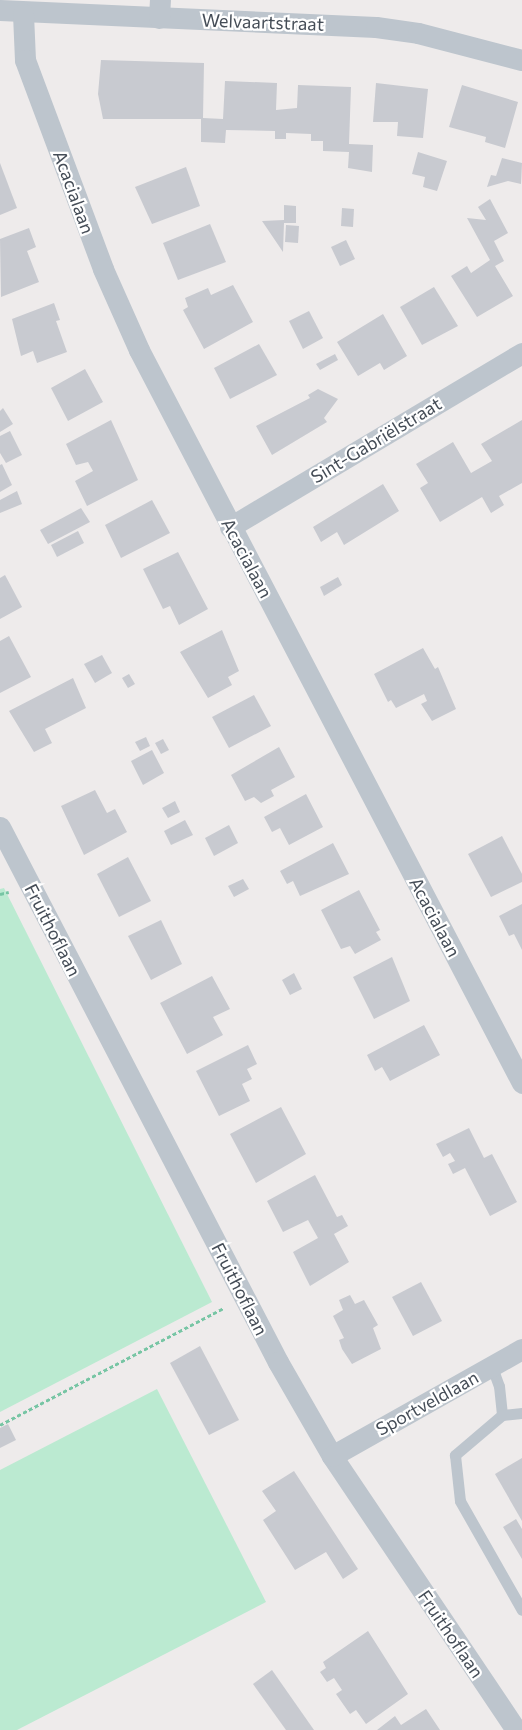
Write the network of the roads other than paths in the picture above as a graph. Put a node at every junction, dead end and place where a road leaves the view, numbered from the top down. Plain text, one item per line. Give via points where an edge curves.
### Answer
1 (159, 9) edge
2 (0, 10) edge
3 (22, 14) junction
4 (522, 60) edge
5 (522, 353) edge
6 (230, 527) junction
7 (0, 827) edge
8 (522, 1083) edge
9 (522, 1349) edge
10 (492, 1367) junction
11 (522, 1413) edge
12 (502, 1415) junction
13 (332, 1456) junction
14 (522, 1610) edge
15 (516, 1730) edge

1 - 3 street, Welvaartstraat
1 - 4 street, Welvaartstraat via 376,27 459,43
2 - 3 street, Welvaartstraat
3 - 6 street, Acacialaan via 25,60 103,269 139,350
5 - 6 street, Sint-Gabriëlstraat
6 - 8 street, Acacialaan
7 - 13 street, Fruithoflaan via 245,1298
9 - 10 street, Sportveldlaan
10 - 12 lane via 499,1386
10 - 13 street, Sportveldlaan
11 - 12 lane
12 - 14 lane via 455,1456 460,1501
13 - 15 street, Fruithoflaan

